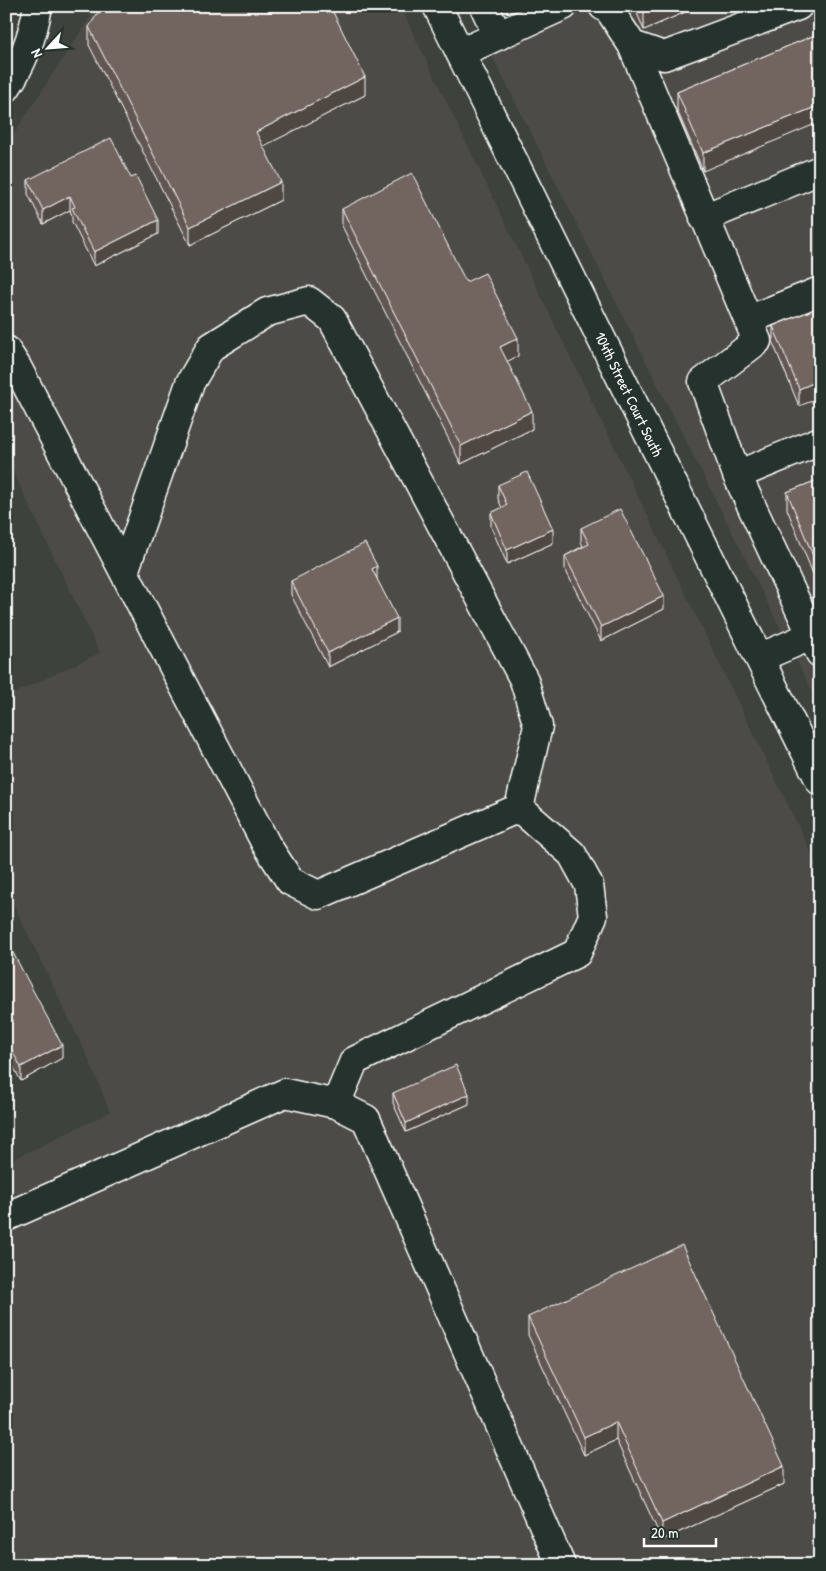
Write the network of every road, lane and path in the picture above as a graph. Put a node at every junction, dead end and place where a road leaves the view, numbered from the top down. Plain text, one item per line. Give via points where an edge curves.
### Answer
1 (38, 6) edge
2 (437, 6) edge
3 (484, 6) edge
4 (563, 6) edge
5 (603, 6) edge
6 (798, 6) edge
7 (498, 36) junction
8 (632, 44) junction
9 (460, 53) junction
10 (6, 88) edge
11 (820, 170) edge
12 (704, 218) junction
13 (820, 291) edge
14 (748, 320) junction
15 (6, 350) edge
16 (820, 441) edge
17 (737, 475) junction
18 (124, 572) junction
19 (817, 640) edge
20 (759, 658) junction
21 (820, 781) edge
22 (520, 808) junction
23 (336, 1104) junction
24 (6, 1217) edge
25 (561, 1565) edge

1 - 10 street via 28,48
2 - 9 street, 104th Street Court South
3 - 7 street
4 - 7 street
5 - 8 street via 610,11
6 - 8 street via 664,56
7 - 9 street
8 - 12 street
9 - 20 street, 104th Street Court South
11 - 12 street
12 - 14 street
13 - 14 street
14 - 17 street via 757,341 703,382
15 - 18 street
16 - 17 street
17 - 19 street
18 - 22 street via 266,844 290,881 318,895
18 - 22 street via 190,382 211,347 267,312 309,301 332,319 524,680 538,726
19 - 20 street
20 - 21 street, 104th Street Court South
22 - 23 street via 572,854 589,884 593,916 578,953 354,1062
23 - 24 street via 285,1093
23 - 25 street via 366,1119

